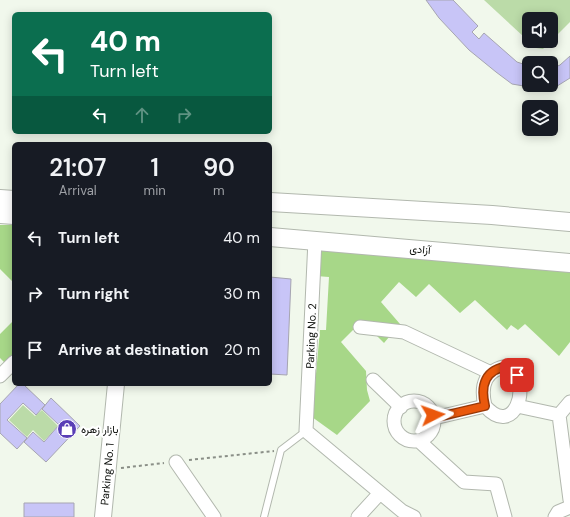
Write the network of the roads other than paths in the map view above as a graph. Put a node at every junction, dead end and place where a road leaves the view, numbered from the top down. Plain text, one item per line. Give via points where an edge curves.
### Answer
1 (0, 199) edge
2 (12, 200) edge
3 (272, 202) edge
4 (0, 214) edge
5 (12, 216) edge
6 (570, 222) edge
7 (272, 237) edge
8 (315, 240) junction
9 (570, 263) edge
10 (360, 327) dead end
11 (12, 364) edge
12 (1, 372) edge
13 (491, 373) junction
14 (373, 380) dead end
15 (116, 386) edge
16 (570, 402) edge
17 (485, 406) junction
18 (517, 406) junction
19 (401, 407) junction
20 (559, 415) junction
21 (434, 418) junction
22 (306, 431) junction
23 (419, 441) junction
24 (176, 462) road end
25 (380, 493) junction
26 (570, 500) edge
27 (570, 507) edge
28 (103, 517) edge
29 (214, 517) edge
30 (264, 517) edge
31 (358, 517) edge
32 (414, 517) edge
33 (505, 517) edge
34 (555, 517) edge

1 - 2 main road
3 - 6 main road
4 - 5 main road
7 - 8 main road, آزادی
8 - 9 main road, آزادی
8 - 22 street, Parking No. 2
10 - 13 street via 404,332
11 - 12 street
13 - 17 street via 484,384
13 - 18 street via 497,368 509,366 517,375 520,390
14 - 19 street
15 - 28 street, Parking No. 1
16 - 20 street
17 - 18 street via 492,413 503,416 511,415
17 - 21 street
18 - 20 street
19 - 21 street via 419,402 430,409
19 - 23 street via 395,418 397,431 406,440
20 - 26 street
21 - 23 street via 430,434
22 - 25 street
22 - 30 lane via 281,450
23 - 33 street via 464,482 496,484
24 - 29 street
25 - 31 street
25 - 32 street via 402,511
27 - 34 street via 564,508

